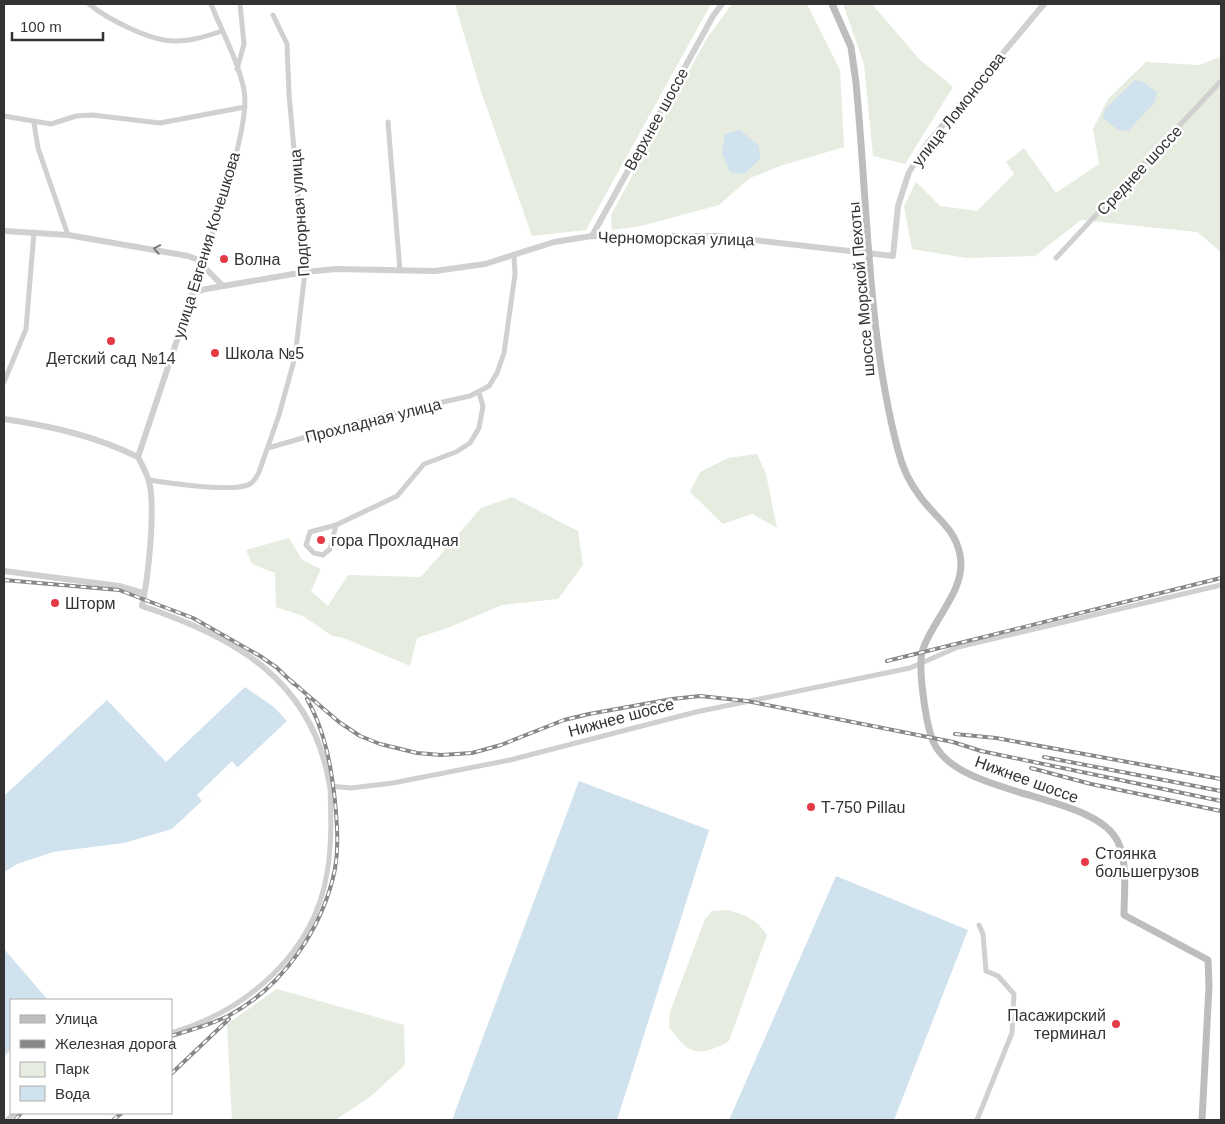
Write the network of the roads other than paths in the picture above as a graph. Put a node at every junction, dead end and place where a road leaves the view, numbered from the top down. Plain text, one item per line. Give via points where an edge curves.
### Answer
1 (89, 4) edge
2 (210, 4) edge
3 (240, 4) edge
4 (722, 4) edge
5 (832, 4) edge
6 (1044, 4) edge
7 (273, 14) dead end
8 (222, 32) junction
9 (237, 69) junction
10 (1221, 81) edge
11 (245, 108) junction
12 (4, 116) edge
13 (388, 122) dead end
14 (34, 123) junction
15 (4, 231) edge
16 (34, 232) junction
17 (68, 236) junction
18 (592, 236) junction
19 (870, 254) junction
20 (514, 256) junction
21 (893, 256) joint
22 (1056, 258) dead end
23 (202, 265) junction
24 (400, 271) junction
25 (305, 272) junction
26 (223, 286) junction
27 (193, 293) junction
28 (4, 382) edge
29 (479, 393) junction
30 (4, 420) edge
31 (268, 448) junction
32 (138, 457) junction
33 (149, 480) junction
34 (336, 525) junction
35 (4, 571) edge
36 (1221, 585) edge
37 (144, 593) junction
38 (919, 666) junction
39 (330, 786) junction
40 (979, 925) dead end
41 (172, 1032) edge
42 (977, 1120) edge
43 (1202, 1120) edge

1 - 8 street via 102,14 162,40 196,39
2 - 8 street, улица Евгения Кочешкова
3 - 9 street via 244,44
4 - 18 street, Верхнее шоссе
5 - 19 main road, шоссе Морской Пехоты via 851,47
6 - 21 street, улица Ломоносова via 927,144 910,172 898,206
7 - 25 street, Подгорная улица via 287,44
8 - 9 street, улица Евгения Кочешкова
9 - 11 street, улица Евгения Кочешкова via 244,90
10 - 22 street, Среднее шоссе
11 - 14 street via 160,123 92,115 51,124
11 - 23 street, улица Евгения Кочешкова via 235,154
12 - 14 street
13 - 24 street
14 - 17 street via 38,148
15 - 16 street
16 - 17 street
16 - 28 street via 26,329
23 -> 17 street via 183,254
18 - 19 street, Черноморская улица via 718,236
18 - 20 street, Черноморская улица via 554,242
19 - 21 street, Черноморская улица
19 - 38 main road, шоссе Морской Пехоты via 879,360 899,454 919,496 947,524 960,556 957,584 929,636
20 - 24 street, Черноморская улица via 436,271
20 - 29 street via 515,274 504,353 489,386
23 - 26 street
23 - 27 street, улица Евгения Кочешкова
24 - 25 street, Черноморская улица via 336,269
25 - 26 street, Черноморская улица
25 - 31 street, Подгорная улица via 295,357
26 - 27 street, Черноморская улица
27 - 32 street, улица Евгения Кочешкова
29 - 31 street, Прохладная улица via 375,417
29 - 34 street via 482,413 479,428 470,443 424,464 397,496
30 - 32 street via 64,429 114,445
31 - 33 street, Подгорная улица via 259,472 249,485 208,486
32 - 33 street
33 - 37 street via 151,506
34 - 34 street via 310,532 306,545 314,554 323,555 330,549
35 - 37 street via 120,586
36 - 38 street, Нижнее шоссе via 958,647
37 - 39 street via 142,606 181,619 228,644 264,667 285,686 314,729
38 - 39 street, Нижнее шоссе via 696,712 510,760 393,783 351,788
38 - 43 main road, Нижнее шоссе via 932,739 948,762 978,778 1084,814 1109,829 1122,854 1124,915 1208,960
39 - 41 street via 327,875 306,930 274,976 251,996 218,1016
40 - 42 street via 983,934 986,971 998,976 1014,994 1012,1033

